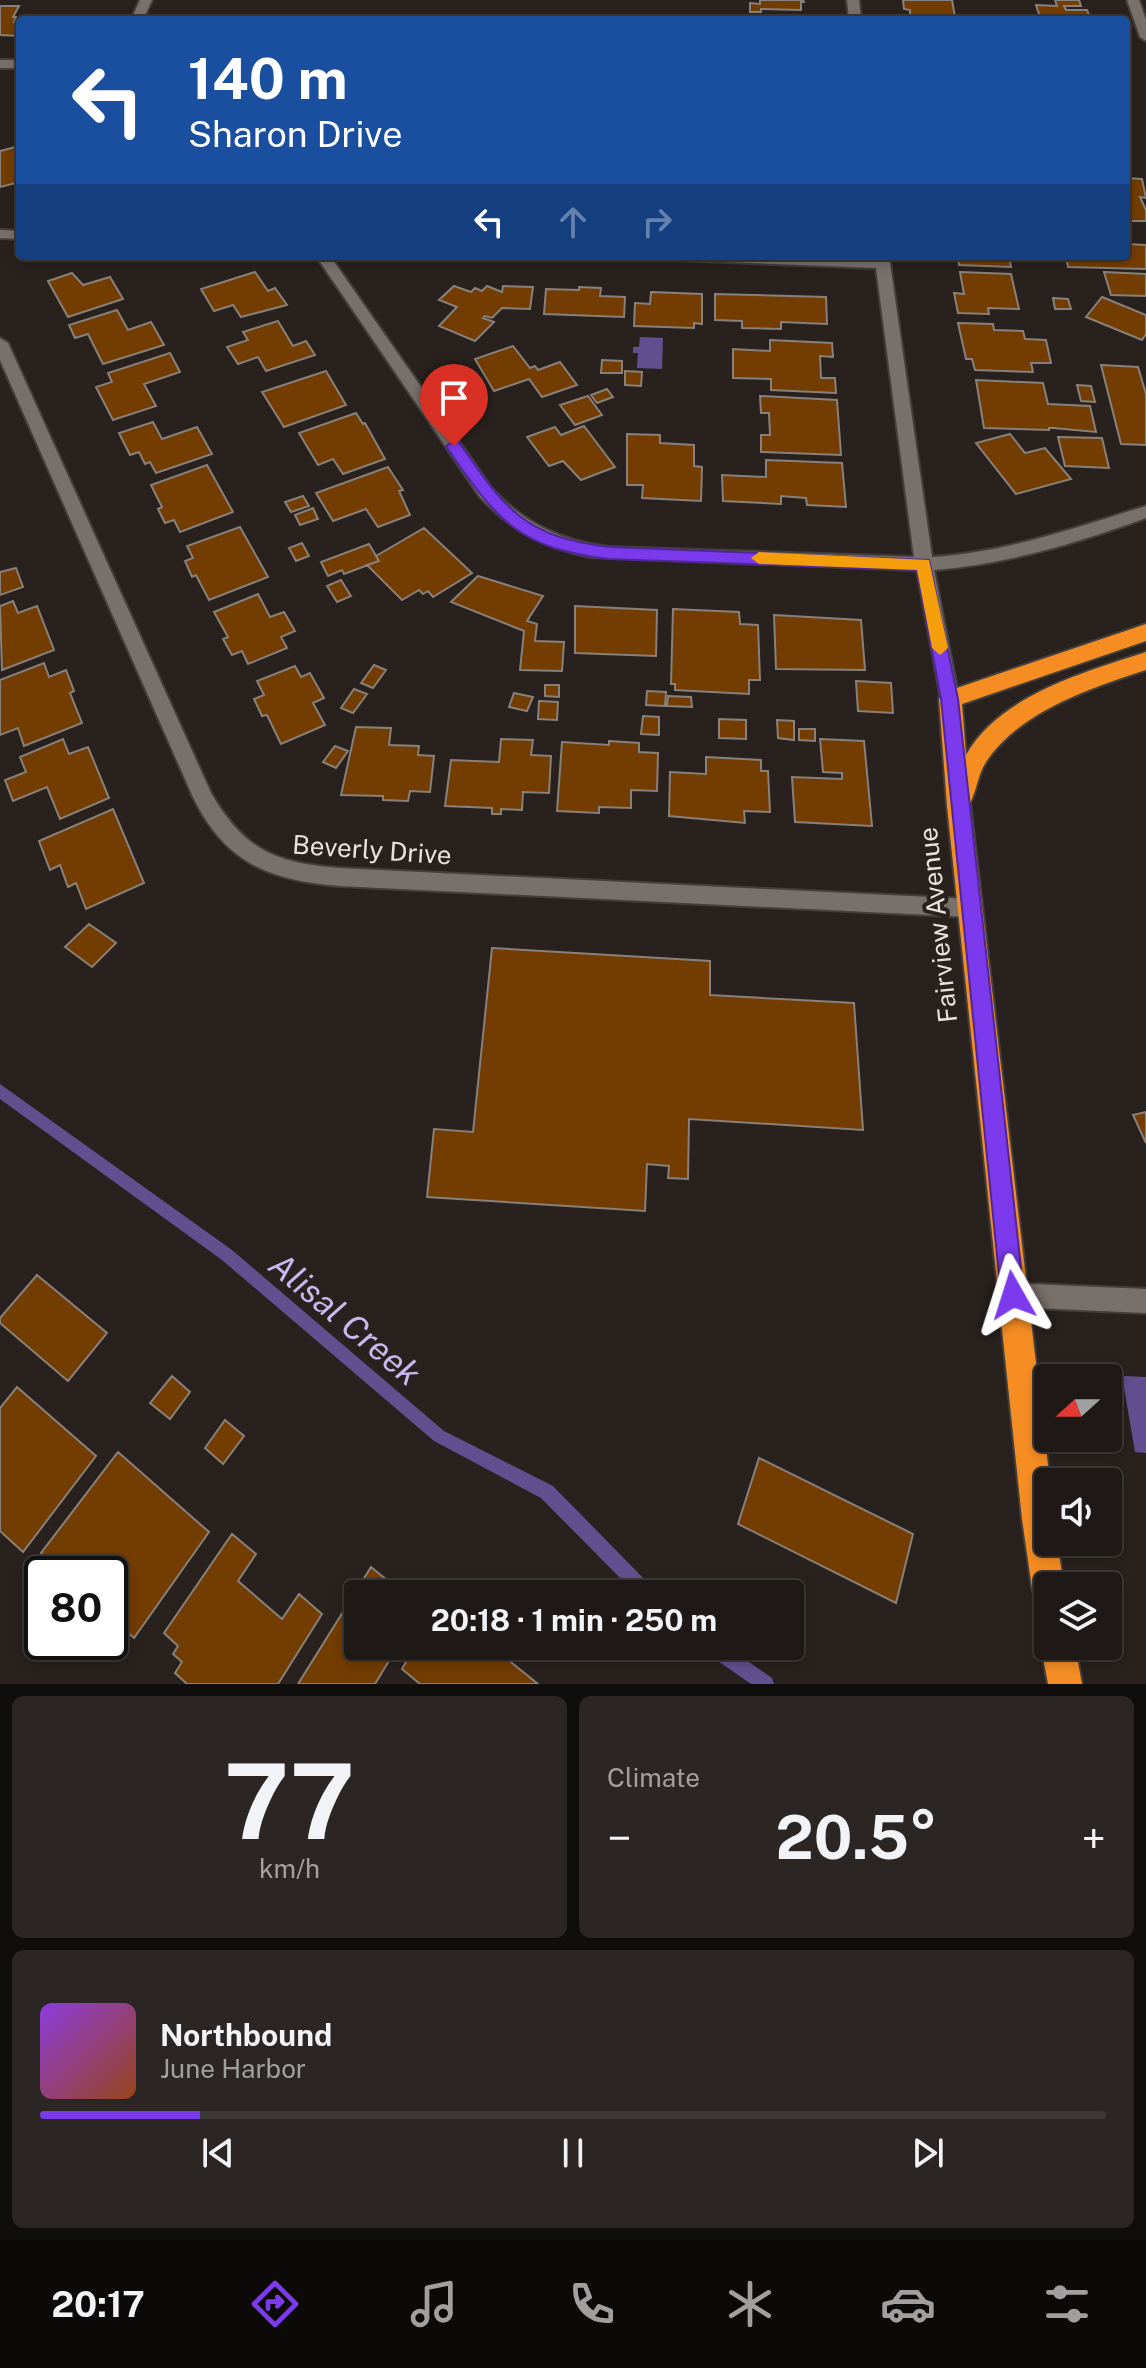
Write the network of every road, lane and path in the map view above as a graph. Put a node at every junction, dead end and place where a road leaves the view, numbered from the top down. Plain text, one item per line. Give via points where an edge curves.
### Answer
1 (1133, 0) edge
2 (1146, 37) edge
3 (326, 260) edge
4 (883, 260) edge
5 (0, 343) edge
6 (1146, 512) edge
7 (924, 564) junction
8 (1146, 632) edge
9 (1146, 661) edge
10 (950, 699) junction
11 (959, 806) junction
12 (970, 908) junction
13 (1013, 1295) junction
14 (1146, 1301) edge
15 (1046, 1572) edge
16 (1061, 1660) edge
17 (1065, 1684) edge

1 - 2 street
3 - 7 street via 486,493 530,533 595,552
4 - 7 street, Fairview Avenue
5 - 12 street, Beverly Drive via 203,797 229,837 258,860 311,875
6 - 7 street via 1025,552
7 - 10 street, Fairview Avenue
8 - 10 highway
9 - 11 highway via 1030,710 1005,728 978,755
10 - 11 highway, Fairview Avenue
11 - 12 highway, Fairview Avenue
12 - 13 highway, Fairview Avenue
13 - 14 street
13 - 15 highway, Fairview Avenue
16 - 17 highway

